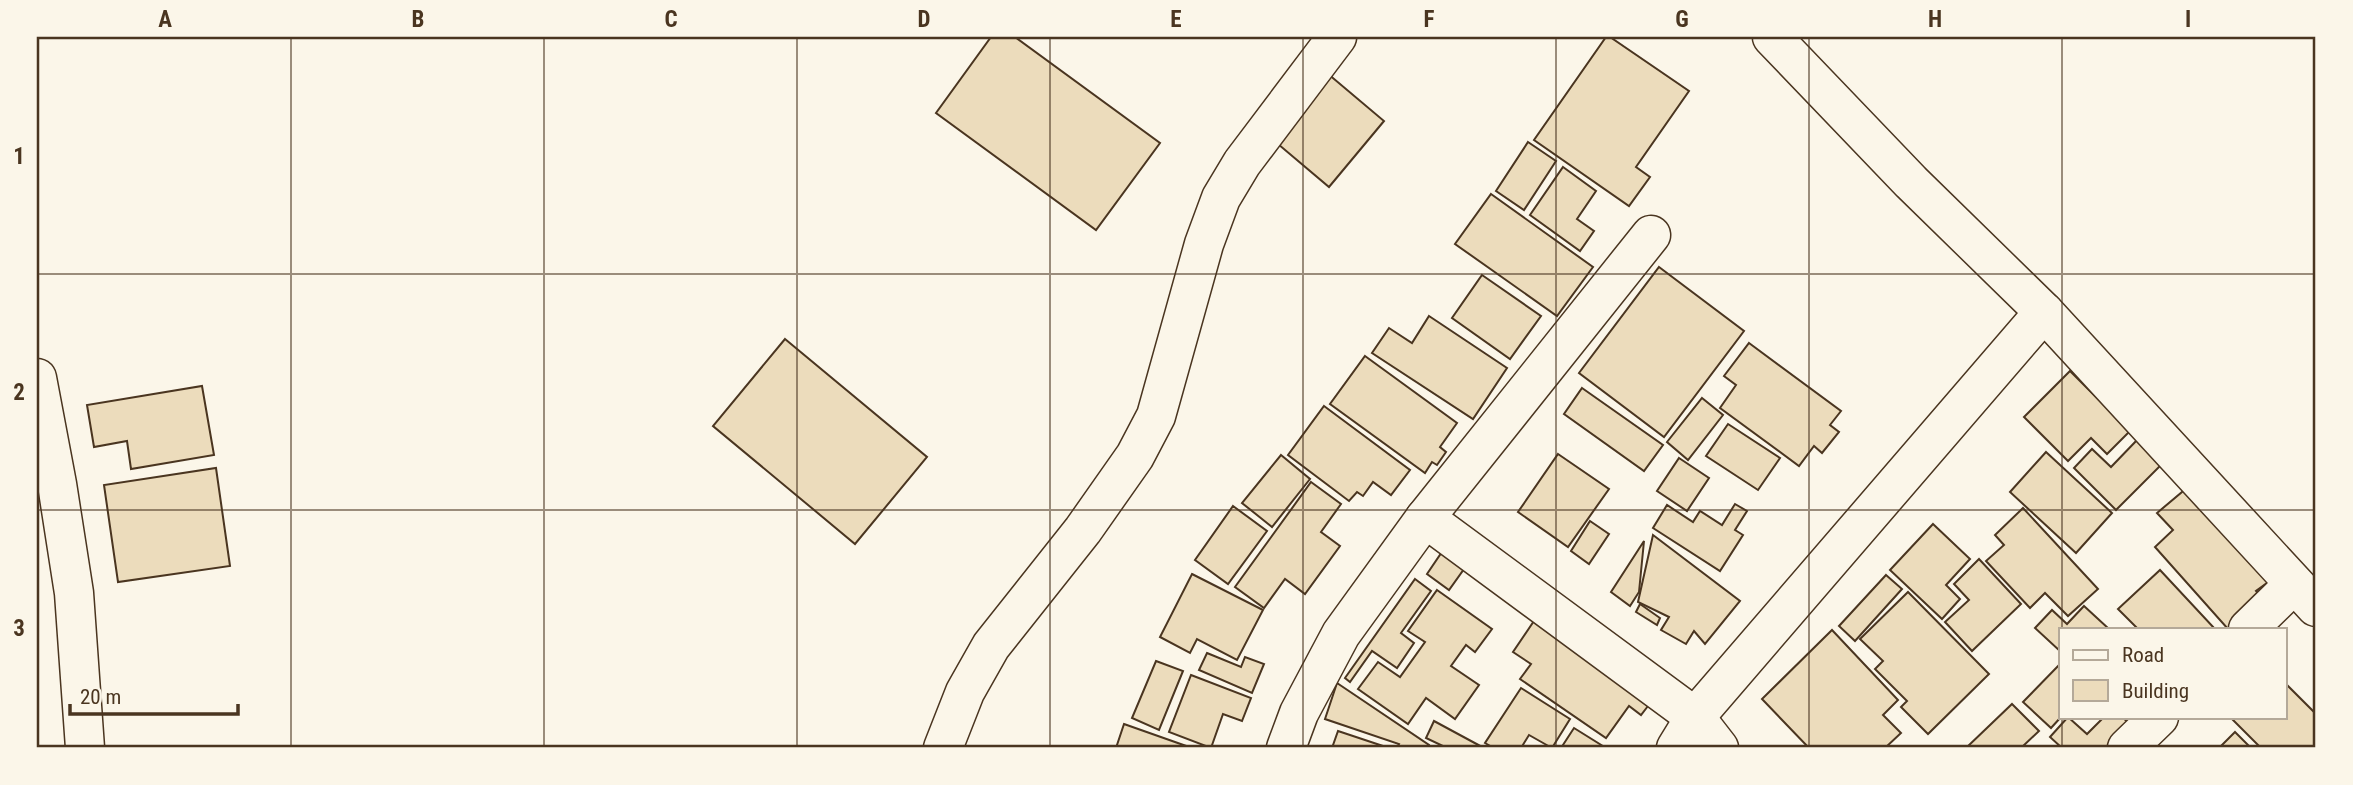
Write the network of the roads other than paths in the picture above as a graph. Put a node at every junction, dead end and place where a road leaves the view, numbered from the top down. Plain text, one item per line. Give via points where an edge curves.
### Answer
1 (1337, 37) edge
2 (1772, 37) edge
3 (1651, 235) dead end
4 (2044, 312) junction
5 (37, 378) edge
6 (1425, 518) junction
7 (2305, 595) edge
8 (2250, 628) edge
9 (2158, 718) edge
10 (1686, 733) edge
11 (85, 748) edge
12 (943, 748) edge
13 (1286, 748) edge
14 (1719, 748) edge
15 (2127, 748) edge

1 - 12 street via 1242,163 1222,198 1204,244 1156,416 1135,456 991,646 965,692
2 - 4 street
3 - 6 street
4 - 7 street
4 - 10 street
5 - 11 street via 74,593
6 - 10 street
6 - 13 street via 1340,634
7 - 8 street
9 - 15 street
10 - 14 street

